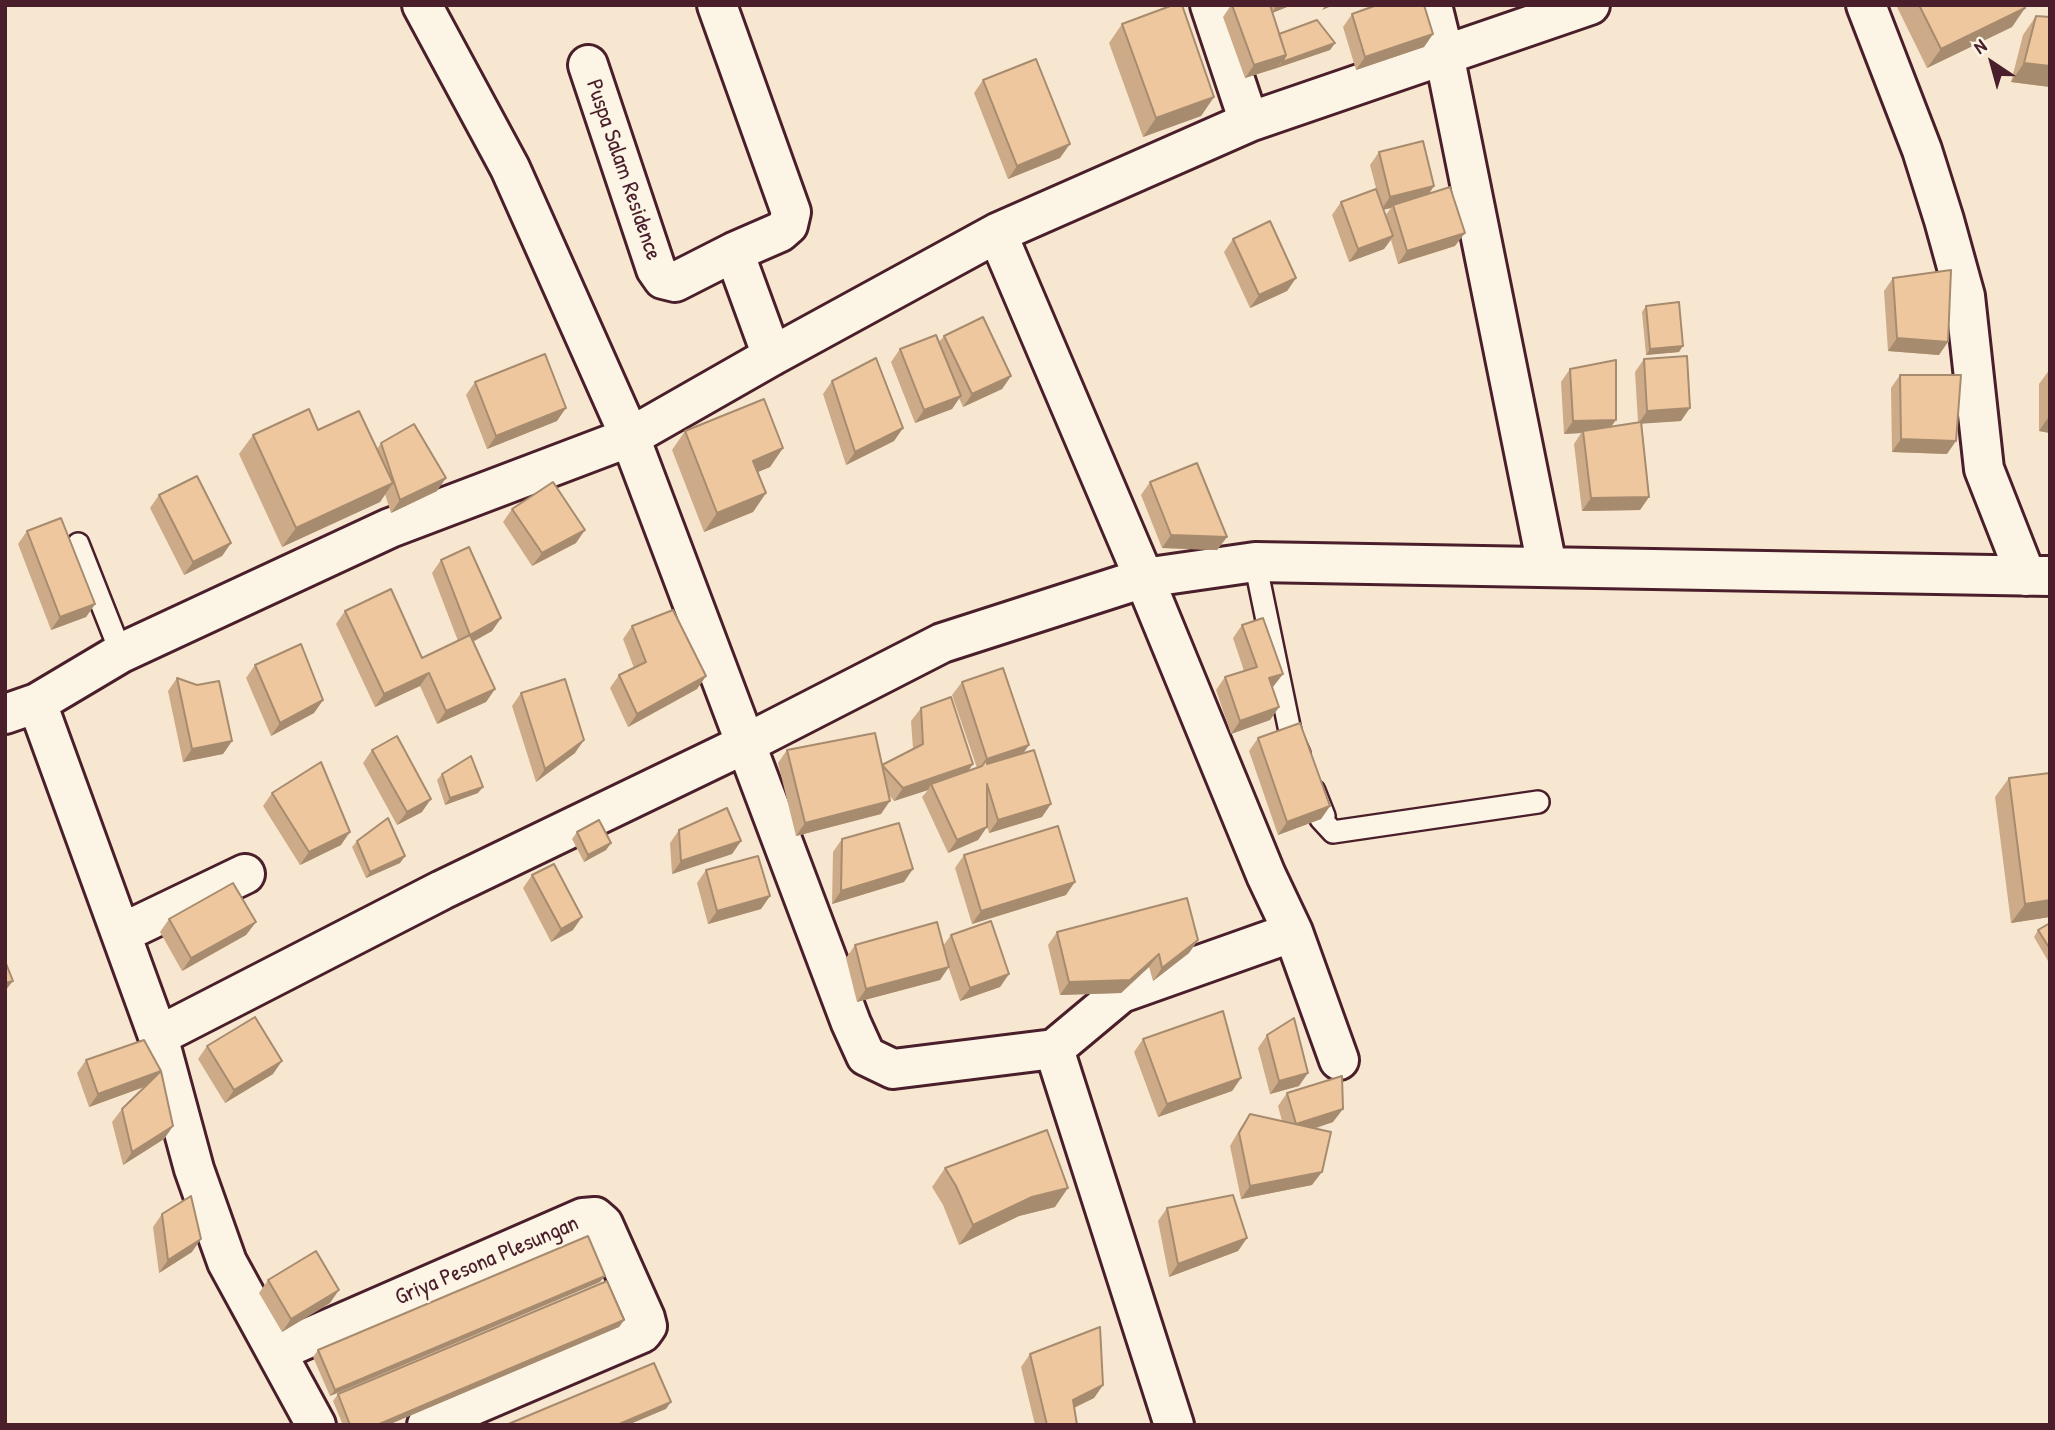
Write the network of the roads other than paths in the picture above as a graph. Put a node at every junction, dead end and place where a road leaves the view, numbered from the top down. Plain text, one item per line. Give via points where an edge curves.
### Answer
1 (422, 5) edge
2 (717, 5) edge
3 (1210, 5) edge
4 (1432, 5) edge
5 (1590, 5) edge
6 (1866, 5) edge
7 (1444, 54) junction
8 (588, 65) dead end
9 (1250, 122) junction
10 (997, 233) junction
11 (734, 252) junction
12 (772, 356) junction
13 (630, 438) junction
14 (78, 544) dead end
15 (1255, 562) junction
16 (1546, 566) junction
17 (2038, 576) edge
18 (1144, 578) junction
19 (121, 653) junction
20 (21, 709) edge
21 (746, 744) junction
22 (1538, 802) dead end
23 (245, 874) dead end
24 (1293, 932) junction
25 (122, 933) junction
26 (158, 1036) junction
27 (1054, 1049) junction
28 (1339, 1060) dead end
29 (276, 1352) junction
30 (316, 1425) edge
31 (427, 1425) edge
32 (1174, 1425) edge

1 - 13 street via 510,168
2 - 11 street, Puspa Salam Residence via 791,212 789,225 780,232
3 - 9 street
4 - 7 street
5 - 7 street
6 - 17 street via 1922,150 1965,296 1984,469
7 - 9 street
7 - 16 street
8 - 11 street, Puspa Salam Residence via 663,279 675,282
9 - 10 street
10 - 12 street
10 - 18 street
11 - 12 street
12 - 13 street
13 - 19 street via 390,528
13 - 21 street
14 - 19 lane
15 - 16 street
15 - 18 street
15 - 22 lane via 1291,736 1324,816 1321,819 1333,832
16 - 17 street
18 - 21 street via 943,643
18 - 24 street
19 - 20 street
20 - 25 street
21 - 26 street via 442,890
21 - 27 street via 866,1055 893,1069
23 - 25 street
24 - 27 street via 1121,993
24 - 28 street
25 - 26 street
26 - 29 street via 194,1169 227,1262
27 - 32 street
29 - 30 street
29 - 31 street, Griya Pesona Plesungan via 583,1218 595,1217 603,1224 645,1318 647,1326 642,1333

